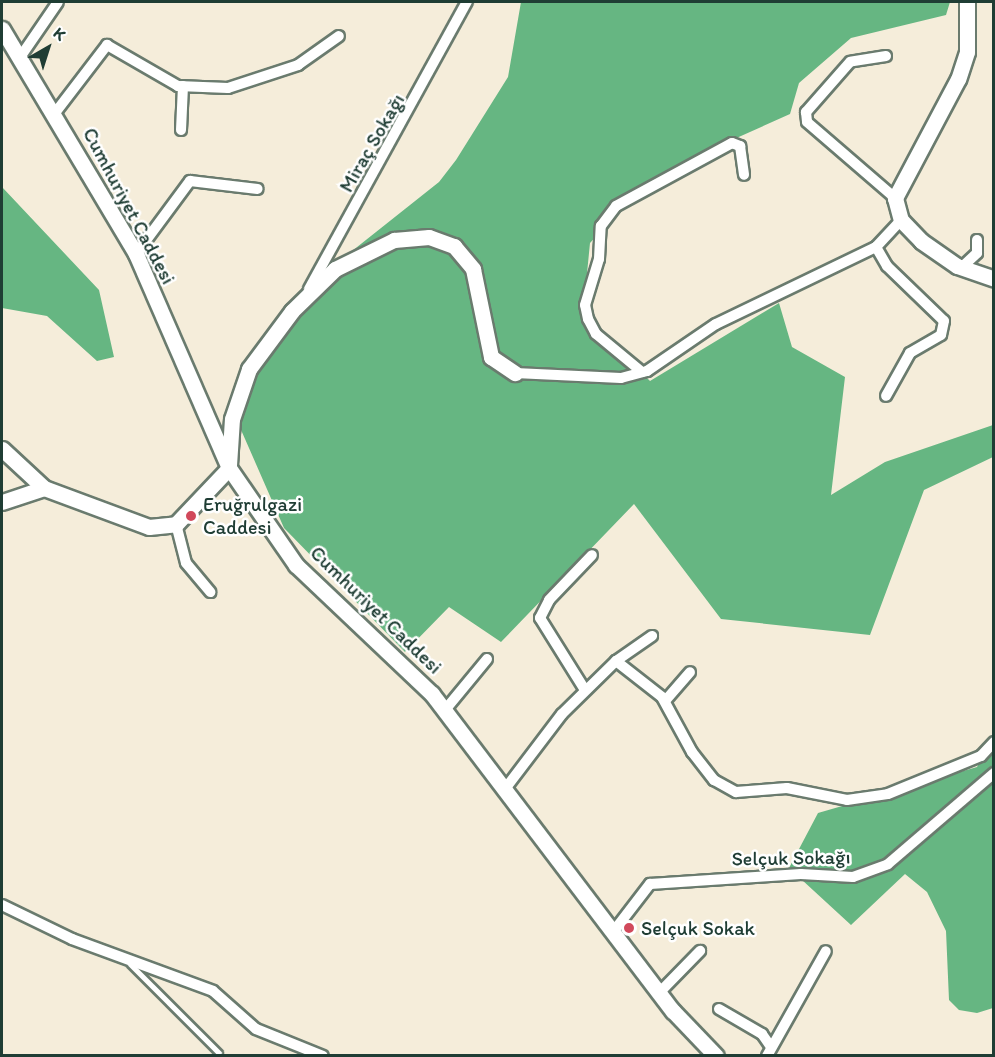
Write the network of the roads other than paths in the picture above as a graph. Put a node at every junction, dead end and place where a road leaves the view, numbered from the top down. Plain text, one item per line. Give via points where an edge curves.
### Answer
1 (58, 2) edge
2 (467, 2) edge
3 (967, 2) edge
4 (2, 28) edge
5 (339, 36) dead end
6 (21, 56) junction
7 (886, 56) dead end
8 (183, 86) junction
9 (55, 113) junction
10 (181, 130) dead end
11 (744, 175) dead end
12 (258, 189) dead end
13 (895, 198) junction
14 (901, 220) junction
15 (977, 240) dead end
16 (876, 247) junction
17 (136, 254) junction
18 (961, 268) junction
19 (993, 279) edge
20 (303, 300) junction
21 (642, 372) junction
22 (515, 373) joint
23 (886, 396) dead end
24 (2, 449) edge
25 (229, 468) junction
26 (44, 488) junction
27 (2, 502) edge
28 (176, 524) junction
29 (592, 555) dead end
30 (210, 592) dead end
31 (652, 636) dead end
32 (487, 659) dead end
33 (616, 661) junction
34 (690, 672) dead end
35 (585, 690) junction
36 (665, 700) junction
37 (445, 710) junction
38 (993, 742) edge
39 (993, 773) edge
40 (505, 789) junction
41 (2, 905) edge
42 (613, 932) junction
43 (700, 951) dead end
44 (826, 951) dead end
45 (127, 961) junction
46 (659, 993) junction
47 (719, 1009) dead end
48 (769, 1051) edge
49 (219, 1053) dead end
50 (323, 1056) edge
51 (716, 1056) edge

1 - 6 street
2 - 20 street, Miraç Sokağı
3 - 13 main road via 966,51 958,79
4 - 6 main road, Cumhuriyet Caddesi
5 - 8 street via 298,65 228,88
6 - 9 main road, Cumhuriyet Caddesi
7 - 13 street via 850,62 806,112 807,122
8 - 9 street via 107,45
8 - 10 street
9 - 17 main road, Cumhuriyet Caddesi
11 - 21 street via 740,146 732,143 616,206 601,226 599,259 585,305 588,319 596,334
12 - 17 street via 190,181
13 - 14 main road
14 - 16 street
14 - 18 main road
15 - 18 street via 977,253
16 - 21 street via 716,324
16 - 23 street via 887,266 944,321 941,335 910,353
17 - 25 main road, Cumhuriyet Caddesi
18 - 19 main road
20 - 22 main road via 335,269 394,240 429,237 454,246 473,268 490,357
20 - 25 main road via 249,369 232,419
21 - 22 street via 621,378
24 - 26 main road
25 - 28 main road
25 - 37 main road, Cumhuriyet Caddesi via 296,565
26 - 27 main road
26 - 28 main road via 149,527
28 - 30 street via 186,563
29 - 35 street via 549,600 540,618
31 - 33 street
32 - 37 street
33 - 35 street
33 - 36 street
34 - 36 street
35 - 40 street
36 - 38 street via 692,752 714,780 736,792 786,788 847,800 888,794 981,756
37 - 40 main road, Cumhuriyet Caddesi
39 - 42 street, Selçuk Sokağı via 888,864 853,877 801,874 651,884
40 - 42 main road, Cumhuriyet Caddesi
41 - 45 street
42 - 46 main road, Cumhuriyet Caddesi
43 - 46 street
44 - 48 street via 816,978
45 - 49 lane
45 - 50 street via 213,991 256,1029
46 - 51 main road, Cumhuriyet Caddesi
47 - 48 street via 762,1034

